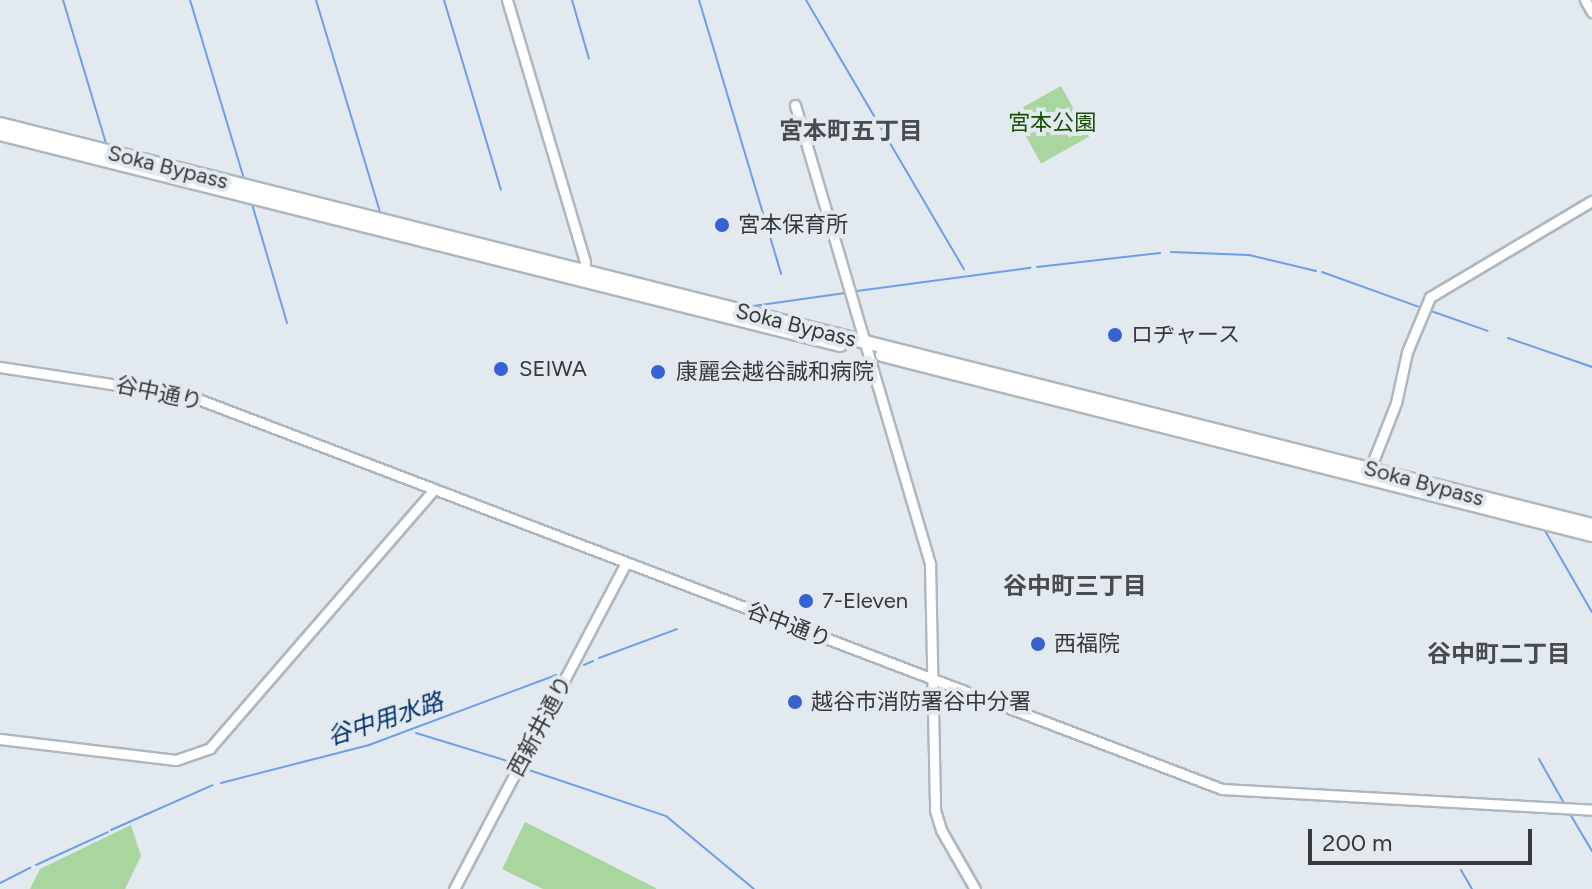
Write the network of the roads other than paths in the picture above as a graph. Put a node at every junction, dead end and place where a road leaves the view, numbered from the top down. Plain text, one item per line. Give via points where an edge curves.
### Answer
1 (507, 0) edge
2 (1585, 0) edge
3 (1592, 12) edge
4 (795, 105) dead end
5 (0, 124) edge
6 (0, 134) edge
7 (1592, 201) edge
8 (584, 271) junction
9 (865, 347) junction
10 (0, 367) edge
11 (1368, 473) junction
12 (434, 489) junction
13 (1592, 525) edge
14 (1592, 535) edge
15 (626, 563) junction
16 (931, 679) junction
17 (0, 739) edge
18 (1592, 810) edge
19 (454, 889) edge
20 (975, 889) edge

1 - 8 street
2 - 3 street
4 - 9 street
5 - 8 highway, Soka Bypass
6 - 9 highway, Soka Bypass
7 - 11 street via 1430,297
8 - 9 highway, Soka Bypass
9 - 11 highway, Soka Bypass
9 - 16 street via 930,565
10 - 12 street, 谷中通り via 182,393
11 - 13 highway, Soka Bypass
11 - 14 highway, Soka Bypass
12 - 15 street, 谷中通り
12 - 17 street via 210,748 176,760
15 - 16 street, 谷中通り
15 - 19 street, 西新井通り
16 - 18 street, 谷中通り via 1232,792
16 - 20 street via 937,820

